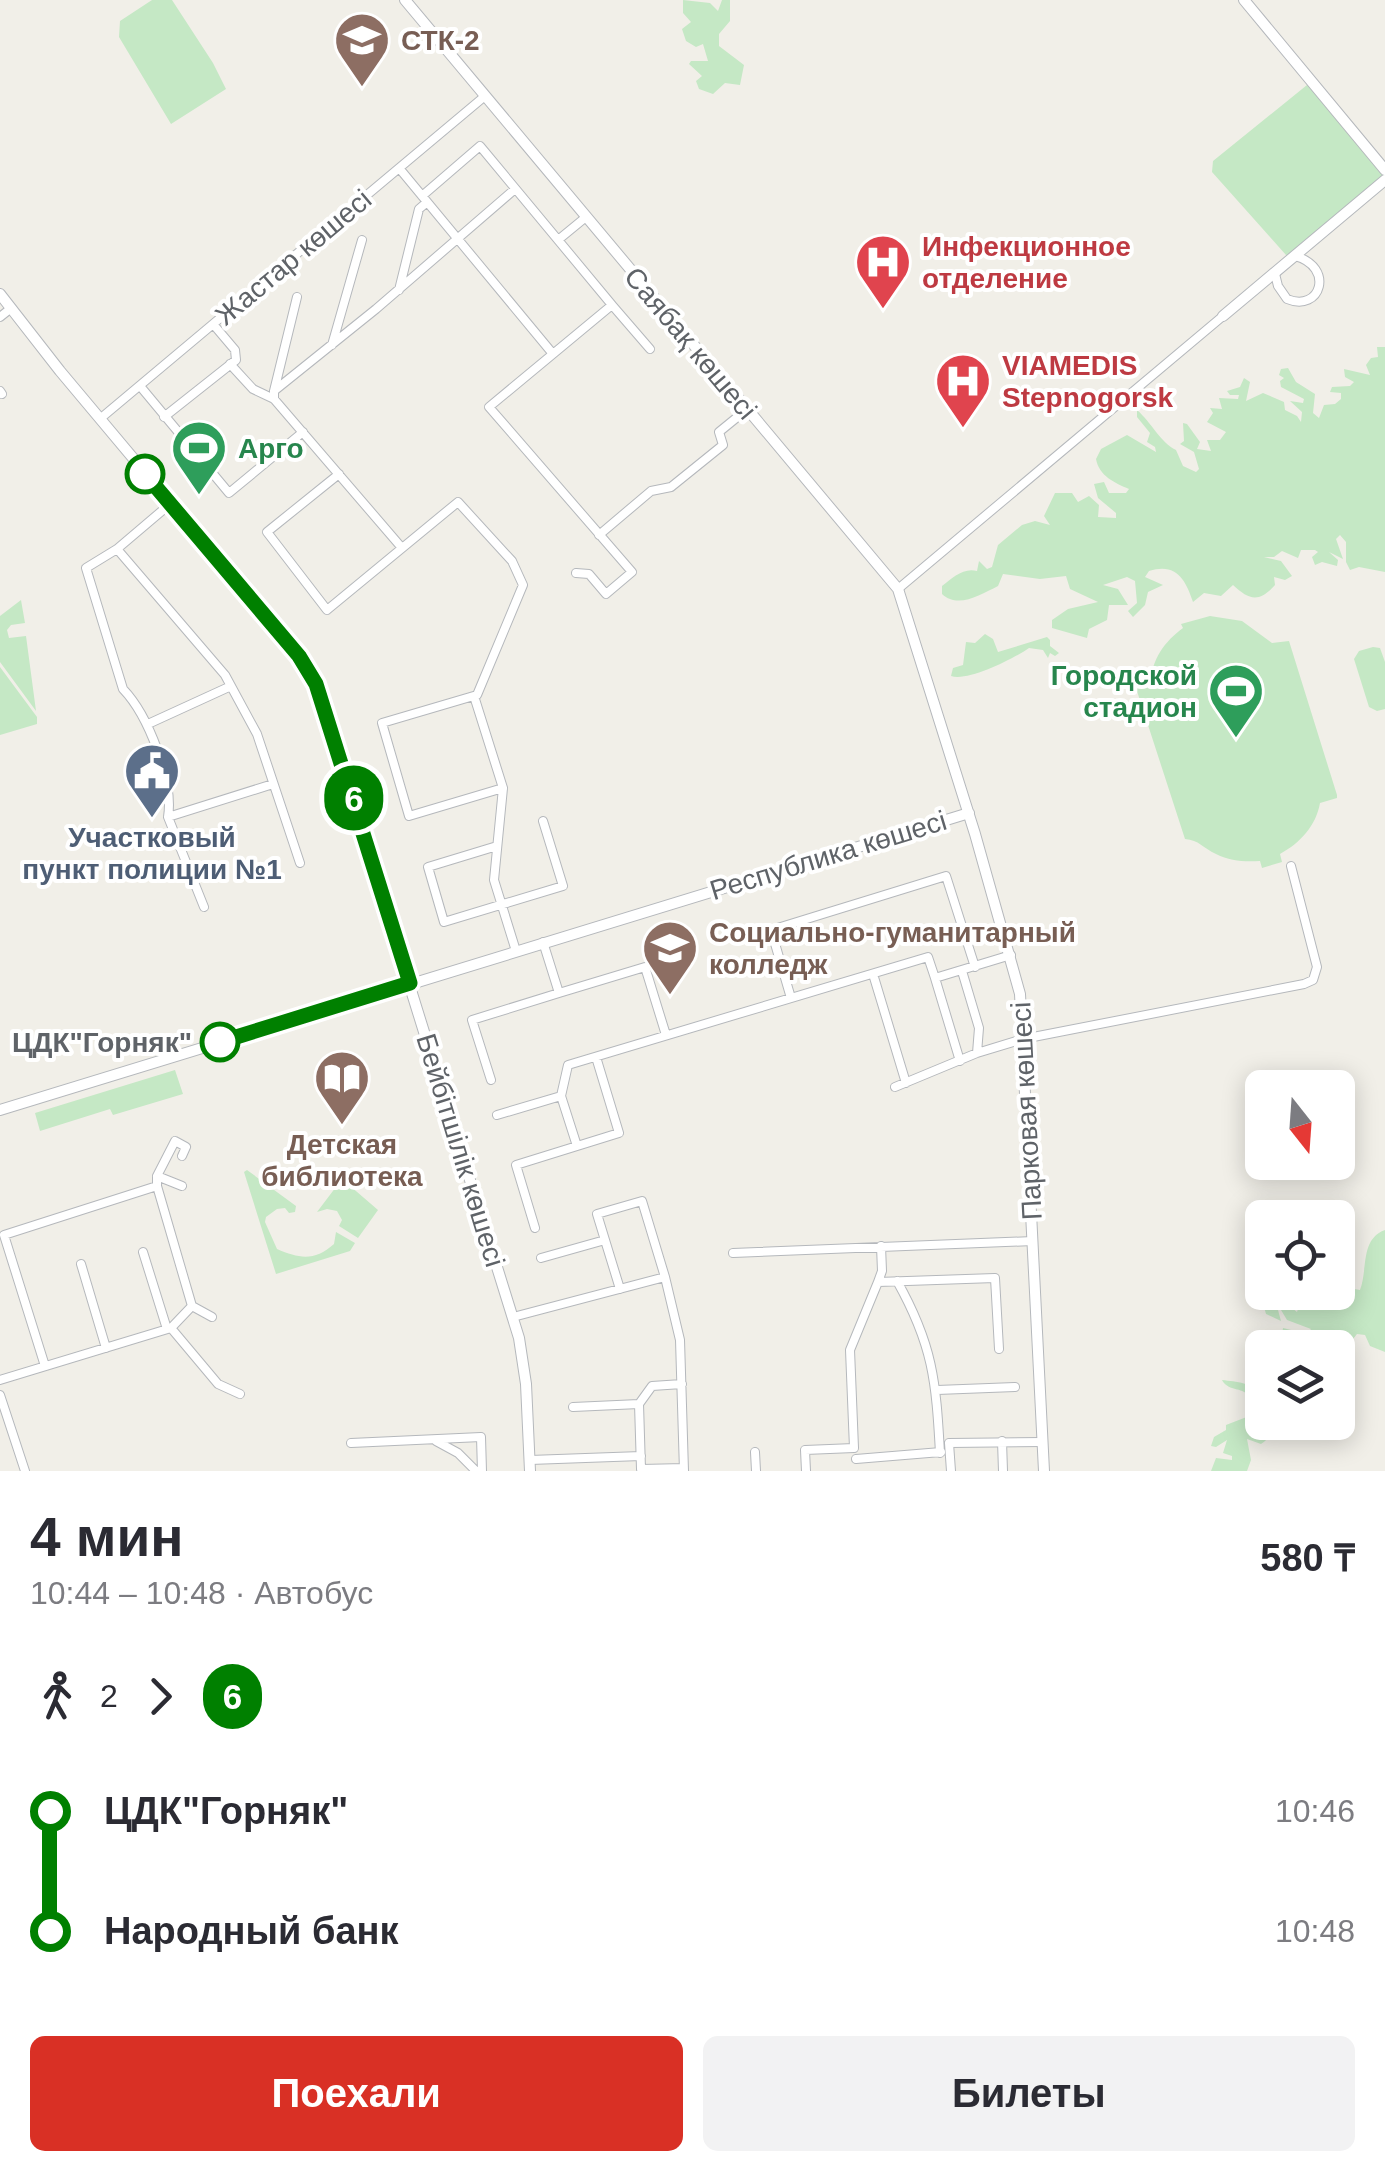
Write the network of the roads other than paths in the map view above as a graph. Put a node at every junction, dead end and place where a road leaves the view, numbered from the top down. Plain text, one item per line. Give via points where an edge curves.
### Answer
1 (405, 0) edge
2 (1244, 0) edge
3 (486, 96) junction
4 (400, 168) junction
5 (1385, 170) edge
6 (1385, 180) edge
7 (516, 189) junction
8 (424, 199) junction
9 (586, 217) junction
10 (458, 238) junction
11 (362, 240) dead end
12 (558, 240) junction
13 (1295, 256) junction
14 (1275, 274) junction
15 (399, 290) junction
16 (0, 294) edge
17 (297, 297) dead end
18 (612, 304) junction
19 (5, 313) edge
20 (1223, 316) joint
21 (213, 324) junction
22 (332, 345) junction
23 (650, 349) dead end
24 (553, 354) junction
25 (230, 364) junction
26 (140, 386) junction
27 (274, 395) junction
28 (746, 410) junction
29 (164, 417) junction
30 (101, 418) junction
31 (304, 432) junction
32 (339, 474) junction
33 (170, 504) junction
34 (599, 534) junction
35 (402, 548) junction
36 (118, 549) junction
37 (576, 573) dead end
38 (898, 589) junction
39 (231, 686) junction
40 (474, 696) junction
41 (148, 724) junction
42 (273, 784) junction
43 (503, 788) junction
44 (969, 813) junction
45 (168, 817) junction
46 (543, 822) dead end
47 (497, 846) junction
48 (300, 863) dead end
49 (1291, 866) dead end
50 (502, 905) junction
51 (204, 907) dead end
52 (543, 942) junction
53 (516, 950) junction
54 (1012, 955) junction
55 (974, 966) junction
56 (962, 971) junction
57 (872, 974) junction
58 (935, 978) junction
59 (410, 983) junction
60 (559, 993) junction
61 (792, 998) junction
62 (666, 1036) junction
63 (1023, 1039) junction
64 (977, 1053) junction
65 (596, 1057) junction
66 (960, 1061) junction
67 (491, 1080) dead end
68 (906, 1083) junction
69 (895, 1088) dead end
70 (561, 1096) junction
71 (0, 1110) edge
72 (497, 1115) dead end
73 (577, 1146) junction
74 (182, 1156) dead end
75 (157, 1176) junction
76 (157, 1186) junction
77 (182, 1186) dead end
78 (534, 1228) dead end
79 (605, 1240) junction
80 (1033, 1241) junction
81 (881, 1246) junction
82 (143, 1252) dead end
83 (733, 1253) dead end
84 (541, 1258) dead end
85 (80, 1264) dead end
86 (665, 1277) junction
87 (897, 1281) junction
88 (878, 1282) junction
89 (620, 1289) junction
90 (192, 1306) junction
91 (212, 1317) dead end
92 (513, 1317) junction
93 (169, 1329) junction
94 (106, 1348) junction
95 (999, 1349) dead end
96 (45, 1366) junction
97 (682, 1384) junction
98 (1015, 1387) dead end
99 (0, 1389) edge
100 (937, 1390) junction
101 (240, 1394) dead end
102 (639, 1404) junction
103 (573, 1407) dead end
104 (435, 1440) junction
105 (1002, 1441) junction
106 (1043, 1442) junction
107 (352, 1443) dead end
108 (854, 1448) junction
109 (755, 1452) dead end
110 (944, 1452) junction
111 (630, 1456) junction
112 (640, 1456) junction
113 (578, 1458) junction
114 (856, 1459) junction
115 (530, 1466) edge
116 (684, 1469) edge
117 (25, 1471) edge
118 (479, 1471) edge
119 (578, 1471) edge
120 (630, 1471) edge
121 (756, 1471) edge
122 (806, 1471) edge
123 (856, 1471) edge
124 (951, 1471) edge
125 (1003, 1471) edge
126 (1044, 1471) edge

1 - 3 street, Саябақ көшесі
2 - 5 street
3 - 4 street, Жастар көшесі
3 - 9 street, Саябақ көшесі
4 - 8 street
4 - 21 street, Жастар көшесі
6 - 13 street
7 - 8 street via 480,146
7 - 10 street
7 - 12 street
8 - 10 street
8 - 15 street
9 - 12 street
9 - 28 street, Саябақ көшесі
10 - 15 street
10 - 24 street
11 - 22 street
12 - 18 street
13 - 14 street
13 - 14 street via 1319,274 1320,287 1311,298 1290,301
14 - 20 street
15 - 22 street
16 - 19 street, Бейбітшілік көшесі
17 - 27 street
18 - 23 street
18 - 24 street
19 - 30 street, Бейбітшілік көшесі
20 - 38 street
21 - 25 street via 235,350
21 - 26 street, Жастар көшесі
22 - 27 street
24 - 34 street via 489,407
25 - 27 street via 253,390
25 - 29 street
26 - 29 street
26 - 30 street, Жастар көшесі
27 - 31 street
28 - 34 street via 720,432 724,445
28 - 38 street, Саябақ көшесі
29 - 31 street via 229,492
30 - 33 street, Бейбітшілік көшесі
31 - 32 street
32 - 35 street
32 - 35 street via 267,532 327,610
33 - 36 street
33 - 59 street, Бейбітшілік көшесі via 316,684
34 - 37 street via 632,572 606,594 589,574
35 - 40 street via 458,502 512,561 523,585
36 - 39 street
36 - 41 street via 86,568 123,689
38 - 44 street, Парковая көшесі
39 - 41 street
39 - 42 street
40 - 43 street
40 - 43 street via 382,723 409,816
41 - 45 street via 166,783
42 - 45 street
42 - 48 street
43 - 47 street
44 - 52 street, Республика көшесі
44 - 54 street, Парковая көшесі
45 - 51 street
46 - 50 street via 563,886
47 - 50 street via 494,880
47 - 50 street via 428,867 444,922
49 - 63 street via 1316,956 1313,980
50 - 53 street
52 - 53 street, Республика көшесі
52 - 60 street
53 - 59 street, Республика көшесі
54 - 55 street
54 - 63 street, Парковая көшесі
55 - 56 street
55 - 61 street via 946,876 771,930
56 - 58 street
56 - 64 street via 979,1028
57 - 58 street via 928,957
57 - 61 street
57 - 68 street
58 - 66 street
59 - 71 street, Республика көшесі
59 - 92 street, Бейбітшілік көшесі
60 - 62 street via 645,967
60 - 67 street via 472,1020
61 - 62 street
62 - 65 street
63 - 64 street
63 - 80 street, Парковая көшесі
64 - 66 street
65 - 70 street via 568,1064
65 - 73 street via 618,1134
66 - 68 street
68 - 69 street
70 - 72 street
70 - 73 street
73 - 78 street via 516,1165
74 - 75 street via 186,1147 174,1141
75 - 76 street
75 - 77 street
76 - 90 street
76 - 96 street via 4,1235
79 - 84 street
79 - 86 street via 596,1214 642,1201
79 - 89 street
80 - 81 street
80 - 106 street, Парковая көшесі
81 - 83 street
81 - 88 street
82 - 93 street
85 - 94 street
86 - 89 street
86 - 97 street
87 - 88 street
87 - 95 street via 996,1278
87 - 100 street via 920,1322
88 - 108 street via 850,1350
89 - 92 street
90 - 91 street
90 - 93 street
92 - 115 street, Бейбітшілік көшесі via 526,1384
93 - 94 street
93 - 101 street via 218,1384
94 - 96 street
96 - 99 street
97 - 102 street via 652,1386
97 - 116 street
98 - 100 street
99 - 117 street
100 - 110 street
102 - 103 street
102 - 112 street
104 - 107 street
104 - 118 street
104 - 118 street via 481,1438
105 - 106 street
105 - 110 street via 949,1443
105 - 125 street
106 - 126 street, Парковая көшесі
108 - 114 street
108 - 122 street via 805,1450
109 - 121 street
110 - 114 street
110 - 124 street
111 - 112 street
111 - 113 street
111 - 120 street
112 - 116 street via 642,1469
113 - 115 street
113 - 119 street
114 - 123 street

